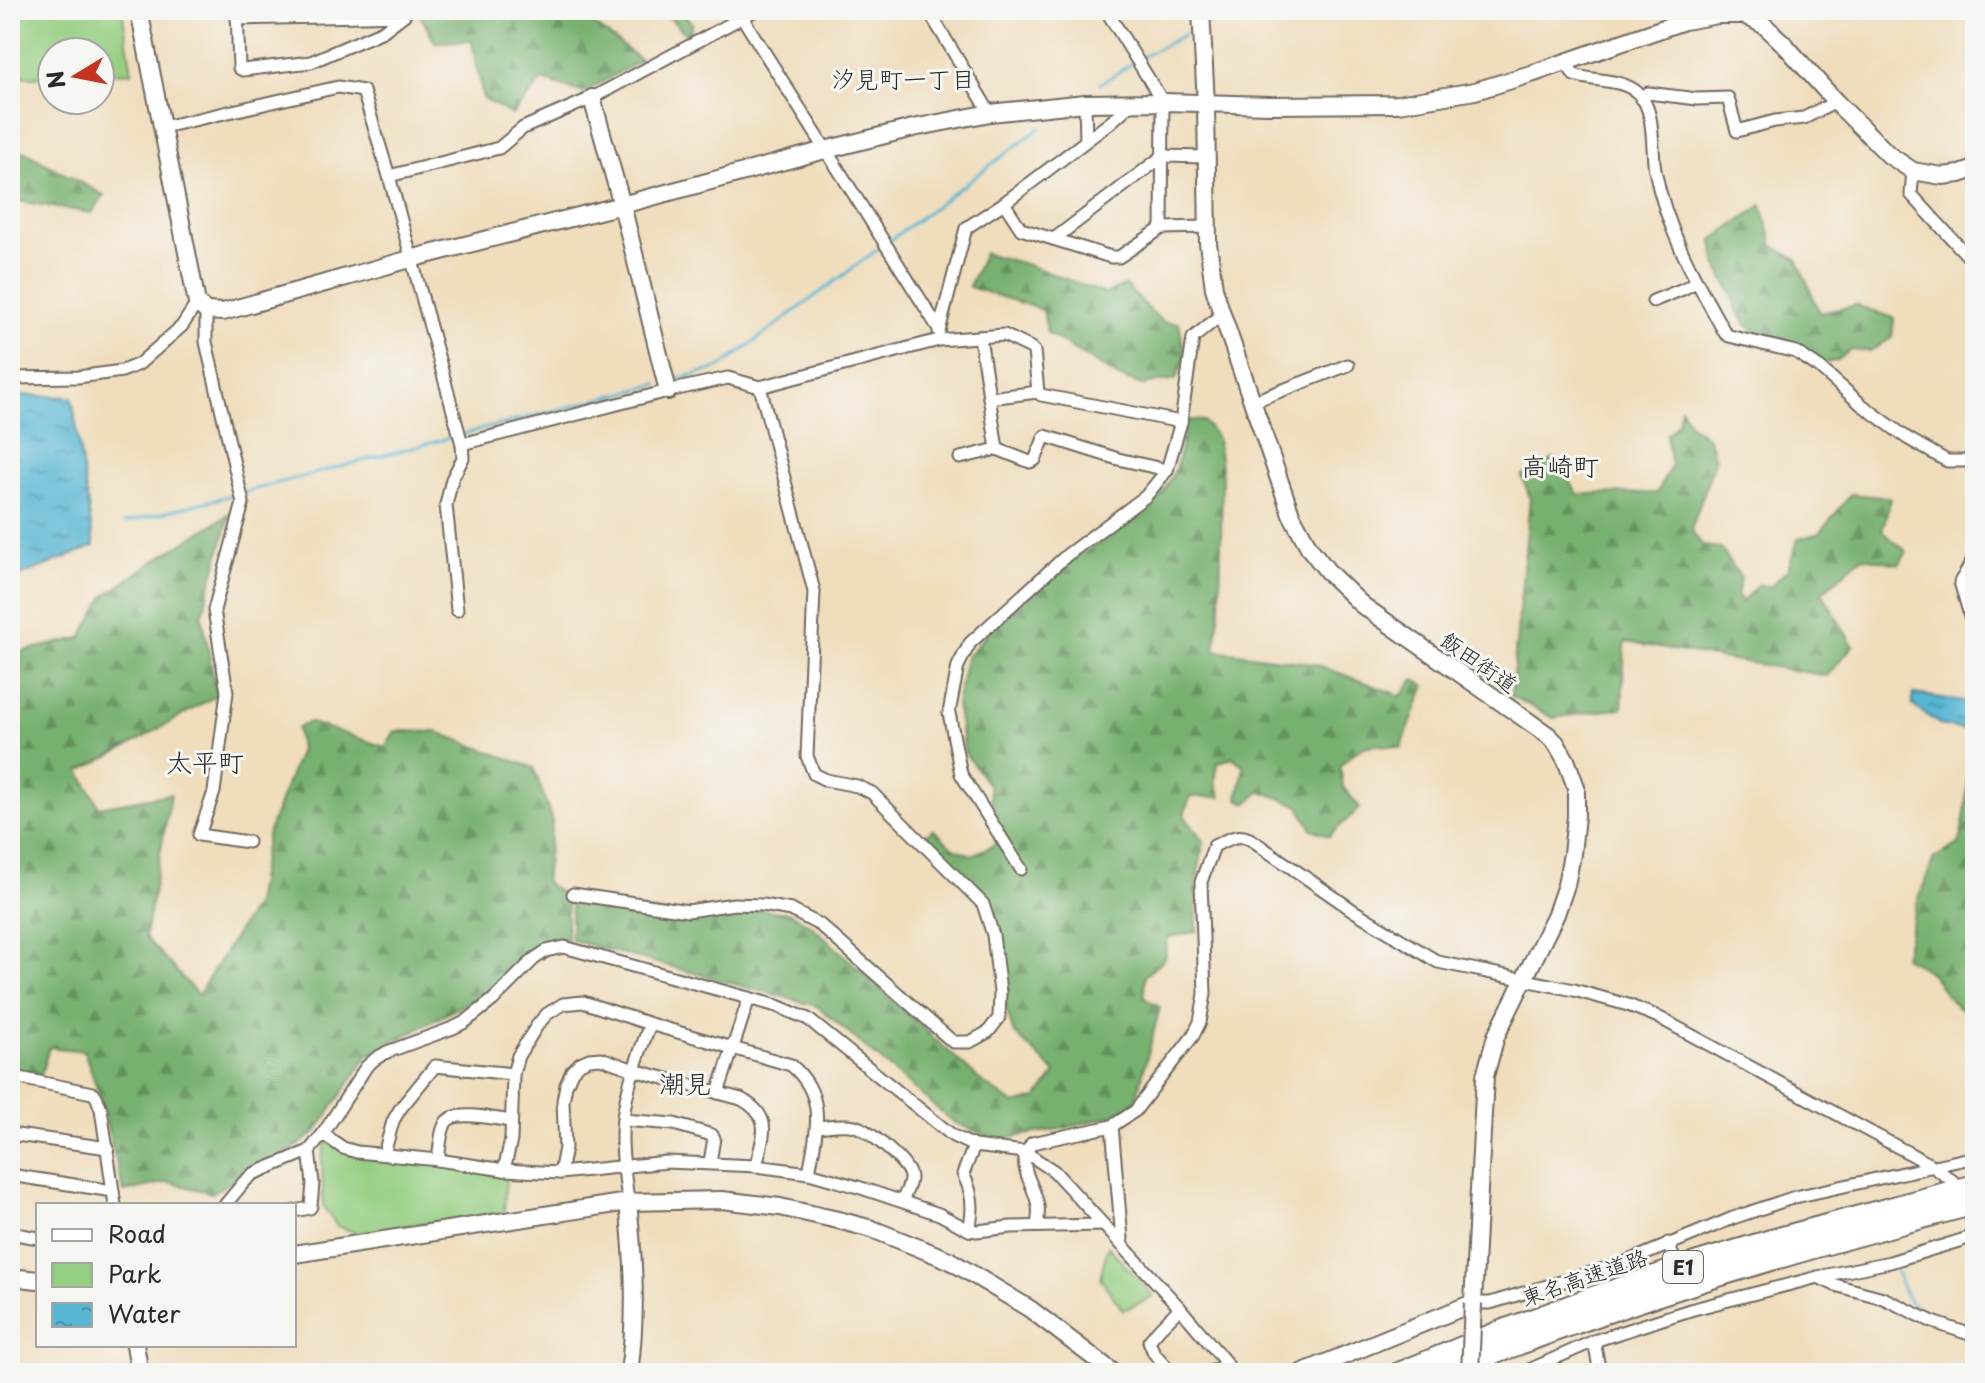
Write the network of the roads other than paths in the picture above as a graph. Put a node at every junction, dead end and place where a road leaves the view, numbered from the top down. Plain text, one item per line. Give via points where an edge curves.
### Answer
1 (139, 10) edge
2 (756, 10) edge
3 (928, 10) edge
4 (1106, 10) edge
5 (1201, 10) edge
6 (405, 13) edge
7 (1743, 13) edge
8 (237, 15) edge
9 (742, 17) junction
10 (1566, 62) junction
11 (592, 98) junction
12 (1641, 98) junction
13 (1132, 102) junction
14 (1163, 102) junction
15 (1836, 102) junction
16 (1085, 103) junction
17 (1206, 104) junction
18 (990, 113) junction
19 (163, 127) junction
20 (1086, 140) junction
21 (825, 150) junction
22 (1163, 156) junction
23 (1207, 157) junction
24 (1975, 169) edge
25 (1913, 171) junction
26 (389, 176) junction
27 (1004, 203) junction
28 (622, 205) junction
29 (1208, 227) junction
30 (1162, 228) junction
31 (1054, 239) junction
32 (410, 259) junction
33 (1975, 264) edge
34 (1696, 282) junction
35 (1653, 301) dead end
36 (202, 307) junction
37 (1222, 314) junction
38 (939, 334) junction
39 (980, 337) junction
40 (1348, 365) dead end
41 (10, 378) edge
42 (760, 387) junction
43 (668, 391) junction
44 (1038, 392) junction
45 (989, 398) junction
46 (1252, 402) junction
47 (1181, 422) junction
48 (462, 444) junction
49 (997, 449) junction
50 (960, 458) dead end
51 (1975, 461) edge
52 (1167, 470) junction
53 (1975, 557) edge
54 (457, 610) dead end
55 (1973, 625) dead end
56 (248, 842) dead end
57 (1021, 869) dead end
58 (573, 894) dead end
59 (1522, 979) junction
60 (749, 998) junction
61 (650, 1024) junction
62 (733, 1048) junction
63 (634, 1070) junction
64 (513, 1074) junction
65 (10, 1076) edge
66 (718, 1093) junction
67 (623, 1120) junction
68 (511, 1121) junction
69 (1112, 1126) junction
70 (817, 1127) junction
71 (10, 1134) edge
72 (323, 1134) junction
73 (974, 1146) junction
74 (108, 1148) junction
75 (309, 1151) junction
76 (1025, 1152) junction
77 (384, 1154) junction
78 (1975, 1157) edge
79 (438, 1160) junction
80 (710, 1162) junction
81 (1931, 1165) junction
82 (624, 1166) junction
83 (756, 1166) junction
84 (504, 1170) junction
85 (560, 1173) junction
86 (809, 1173) junction
87 (10, 1175) edge
88 (1954, 1182) dead end
89 (1975, 1185) edge
90 (113, 1191) junction
91 (902, 1201) junction
92 (628, 1202) junction
93 (115, 1203) edge
94 (227, 1203) edge
95 (1975, 1204) edge
96 (296, 1211) edge
97 (1103, 1225) junction
98 (1037, 1226) junction
99 (969, 1230) junction
100 (10, 1233) edge
101 (1975, 1236) edge
102 (36, 1238) edge
103 (1120, 1243) junction
104 (1668, 1243) junction
105 (296, 1254) edge
106 (1674, 1259) dead end
107 (10, 1277) edge
108 (1818, 1277) junction
109 (36, 1280) edge
110 (1473, 1303) junction
111 (1180, 1308) junction
112 (1975, 1336) edge
113 (1594, 1341) junction
114 (135, 1347) edge
115 (1229, 1368) edge
116 (140, 1373) edge
117 (629, 1373) edge
118 (1114, 1373) edge
119 (1172, 1373) edge
120 (1207, 1373) edge
121 (1301, 1373) edge
122 (1399, 1373) edge
123 (1446, 1373) edge
124 (1470, 1373) edge
125 (1522, 1373) edge
126 (1600, 1373) edge

1 - 19 street
2 - 9 street
3 - 18 street
4 - 14 street
5 - 17 street, 飯田街道
6 - 8 street
6 - 8 street via 383,31 311,62 243,70
7 - 10 street via 1684,21
7 - 15 street via 1784,44
9 - 11 street
9 - 21 street
10 - 12 street via 1574,75 1617,82
10 - 17 street via 1475,91 1398,104
11 - 26 street via 523,128 489,152
11 - 28 street
12 - 15 street via 1648,93 1728,98 1737,131 1804,118
12 - 34 street via 1652,128 1655,170 1671,229
13 - 14 street
13 - 16 street
13 - 20 street
14 - 17 street
14 - 22 street
15 - 25 street via 1889,155
16 - 18 street
16 - 20 street
17 - 23 street, 飯田街道
18 - 21 street
19 - 26 street via 338,87 363,91
19 - 36 street
20 - 27 street
21 - 28 street
21 - 38 street
22 - 23 street
22 - 30 street
22 - 31 street
23 - 29 street, 飯田街道
24 - 25 street via 1942,176
25 - 33 street via 1911,194
26 - 32 street
27 - 31 street via 1021,229
27 - 38 street via 966,228
28 - 32 street
28 - 43 street
29 - 30 street
29 - 37 street, 飯田街道
30 - 31 street via 1119,257
32 - 36 street via 223,312
32 - 48 street
34 - 35 street
34 - 51 street via 1729,336 1796,352 1907,438 1947,461
36 - 41 street via 139,364 122,371
36 - 56 street via 243,503 214,610 227,692 214,792 199,835
37 - 46 street, 飯田街道
37 - 47 street via 1193,338
38 - 39 street
38 - 42 street
39 - 44 street via 1004,335 1031,348
39 - 45 street
40 - 46 street
42 - 43 street via 728,378
42 - 58 street via 814,591 807,756 814,774 872,793 983,904 993,935 999,1018 970,1042 953,1042 820,925 791,910 734,904 688,911
43 - 48 street
44 - 45 street
44 - 47 street
45 - 49 street
46 - 59 street, 飯田街道 via 1291,514 1329,573 1362,605 1548,735 1570,767 1576,797 1566,885
47 - 52 street
48 - 54 street via 463,458 446,505
49 - 50 street
49 - 52 street via 1030,462 1045,436
52 - 57 street via 1146,496 1067,555 979,634 958,666 949,713 961,774
53 - 55 street via 1960,582
59 - 69 street via 1438,962 1248,836 1229,838 1214,846 1201,882 1205,994 1200,1022 1135,1111
59 - 81 street via 1656,1016
59 - 110 street, 飯田街道 via 1485,1076
60 - 62 street
60 - 72 street via 564,947 546,951 465,1022 375,1059
60 - 73 street via 808,1019 953,1136
61 - 62 street
61 - 63 street
61 - 64 street via 583,1002 563,1004 530,1034
62 - 66 street
62 - 70 street via 791,1065 812,1092
63 - 66 street
63 - 67 street
63 - 85 street via 594,1058 572,1071 563,1101
64 - 68 street
64 - 77 street via 435,1066 393,1121
65 - 74 street via 92,1093 101,1109
66 - 83 street via 741,1099 760,1114 764,1131
67 - 80 street via 674,1124 712,1135
67 - 82 street
68 - 79 street via 450,1118
68 - 84 street
69 - 76 street via 1032,1143
69 - 103 street
70 - 86 street
70 - 91 street via 862,1129 903,1162 910,1181
71 - 74 street
72 - 75 street
72 - 77 street via 343,1148
73 - 76 street
73 - 99 street via 963,1174 973,1212
74 - 90 street
75 - 94 street via 253,1174
75 - 96 street via 311,1206
76 - 97 street via 1054,1171
76 - 98 street via 1023,1163 1039,1207
77 - 79 street
78 - 81 street
79 - 84 street
80 - 82 street
80 - 83 street
81 - 88 street
81 - 104 street via 1795,1197
82 - 85 street
82 - 92 street
83 - 86 street
84 - 85 street
86 - 91 street
87 - 90 street
89 - 122 highway, 東名高速道路 / E1 via 1688,1265
90 - 93 street
91 - 99 street
92 - 105 street
92 - 117 street via 635,1280
92 - 118 street via 752,1203 872,1229 949,1260 985,1281
95 - 123 highway, 東名高速道路 / E1 via 1693,1283
97 - 98 street
97 - 103 street
98 - 99 street
100 - 102 street
101 - 108 street
103 - 111 street
104 - 106 street
104 - 110 street via 1624,1263 1490,1303
107 - 109 street
108 - 112 street
108 - 113 street via 1689,1306
110 - 121 street
110 - 124 street, 飯田街道, bridge
111 - 115 street
111 - 119 street via 1149,1341
113 - 125 street
113 - 126 street
114 - 116 street
115 - 120 street

